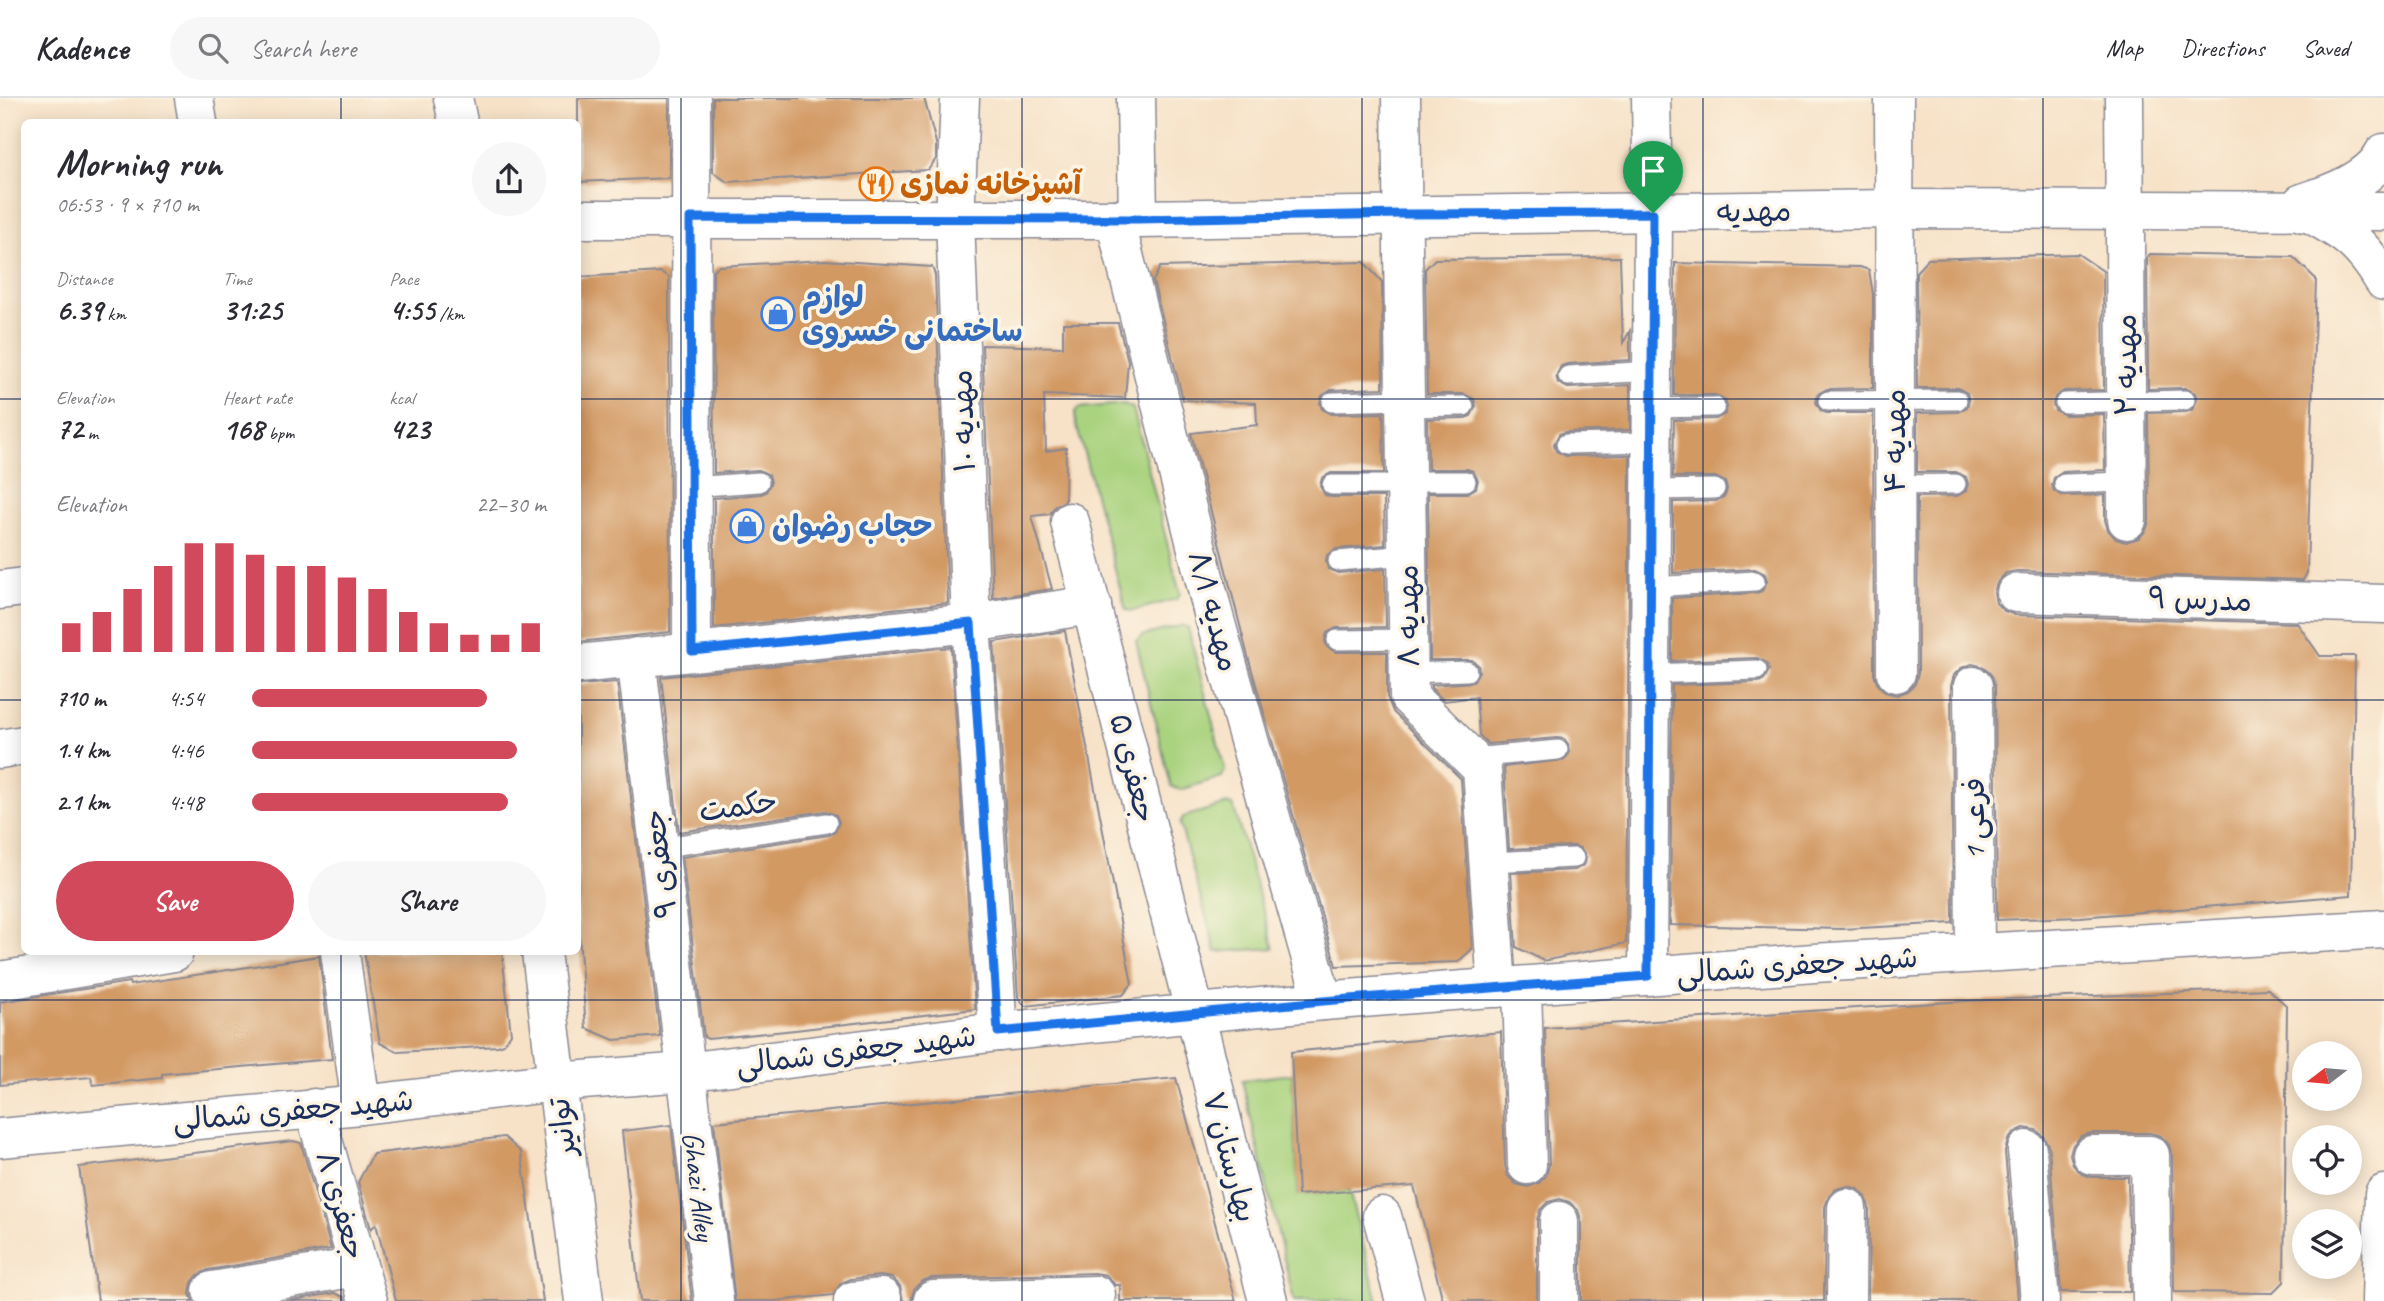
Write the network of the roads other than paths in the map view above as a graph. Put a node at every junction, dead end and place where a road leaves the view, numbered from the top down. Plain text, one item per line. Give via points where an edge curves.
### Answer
1 (194, 98) edge
2 (453, 98) edge
3 (691, 98) edge
4 (960, 98) edge
5 (1136, 98) edge
6 (1401, 98) edge
7 (1651, 98) edge
8 (1894, 98) edge
9 (2124, 98) edge
10 (198, 119) edge
11 (457, 119) edge
12 (2384, 153) edge
13 (1894, 209) junction
14 (2277, 209) junction
15 (2126, 210) junction
16 (2384, 211) edge
17 (1653, 213) junction
18 (1401, 214) junction
19 (690, 218) junction
20 (581, 219) edge
21 (1126, 219) junction
22 (955, 220) junction
23 (2384, 281) edge
24 (1652, 371) junction
25 (1568, 376) dead end
26 (1895, 400) junction
27 (1958, 400) dead end
28 (2185, 400) dead end
29 (1828, 401) dead end
30 (1332, 402) dead end
31 (2126, 402) junction
32 (1404, 403) junction
33 (2065, 403) dead end
34 (1464, 406) dead end
35 (1715, 407) dead end
36 (1652, 425) junction
37 (1566, 444) dead end
38 (1466, 481) dead end
39 (759, 482) dead end
40 (2126, 482) junction
41 (1406, 483) junction
42 (1956, 484) dead end
43 (2064, 484) dead end
44 (1332, 485) dead end
45 (1895, 485) junction
46 (691, 487) junction
47 (1714, 489) dead end
48 (1651, 490) junction
49 (2127, 520) dead end
50 (1070, 522) dead end
51 (1407, 555) junction
52 (1338, 561) dead end
53 (1755, 581) dead end
54 (21, 587) edge
55 (1650, 587) junction
56 (0, 590) edge
57 (2016, 593) dead end
58 (2384, 604) edge
59 (1092, 605) junction
60 (971, 623) junction
61 (1337, 640) dead end
62 (692, 651) junction
63 (1409, 656) junction
64 (636, 657) junction
65 (581, 664) edge
66 (1757, 670) dead end
67 (1467, 671) dead end
68 (1896, 673) dead end
69 (1650, 674) junction
70 (1973, 686) dead end
71 (21, 746) edge
72 (0, 749) edge
73 (1558, 750) dead end
74 (1471, 758) junction
75 (827, 823) dead end
76 (658, 848) junction
77 (1574, 858) dead end
78 (1489, 862) junction
79 (2384, 929) edge
80 (1975, 953) junction
81 (156, 955) edge
82 (340, 955) edge
83 (541, 955) edge
84 (1648, 976) junction
85 (0, 981) edge
86 (1510, 987) junction
87 (1323, 1001) junction
88 (1193, 1014) junction
89 (998, 1032) junction
90 (685, 1072) junction
91 (557, 1082) junction
92 (361, 1105) junction
93 (314, 1108) junction
94 (0, 1138) edge
95 (2027, 1150) dead end
96 (2092, 1154) dead end
97 (1527, 1165) dead end
98 (2384, 1194) edge
99 (1847, 1208) dead end
100 (1382, 1216) dead end
101 (1559, 1221) dead end
102 (363, 1284) edge
103 (1096, 1288) edge
104 (212, 1291) dead end
105 (933, 1300) edge
106 (584, 1301) edge
107 (714, 1301) edge
108 (1268, 1301) edge
109 (1405, 1301) edge
110 (1559, 1301) edge
111 (1846, 1301) edge
112 (2040, 1301) edge
113 (2152, 1301) edge
114 (2381, 1301) edge

1 - 10 street
2 - 11 street
3 - 19 street
4 - 22 street, مهدیه ۱۰
5 - 21 street, مهدیه ۸/۱
6 - 18 street, مهدیه ۸
7 - 17 street
8 - 13 street, مهدیه ۴
9 - 15 street, مهدیه ۲
12 - 14 street via 2378,165 2349,184
13 - 15 street, مهدیه
13 - 17 street, مهدیه
13 - 26 street, مهدیه ۴
14 - 15 street, مهدیه
14 - 16 street, مهدیه
14 - 23 street via 2309,214 2343,231 2370,257
15 - 31 street, مهدیه ۲
17 - 18 street, مهدیه
17 - 24 street
18 - 21 street, مهدیه
18 - 32 street, مهدیه ۸
19 - 20 street, مهدیه
19 - 22 street, مهدیه
19 - 46 street
21 - 22 street, مهدیه
21 - 87 street, مهدیه ۸/۱ via 1213,613
22 - 60 street, مهدیه ۱۰
24 - 25 lane
24 - 36 street
26 - 27 lane
26 - 29 lane
26 - 45 street, مهدیه ۴
28 - 31 lane
30 - 32 lane
31 - 33 lane
31 - 40 street, مهدیه ۲
32 - 34 lane
32 - 41 street, مهدیه ۸
35 - 36 lane
36 - 37 lane
36 - 48 street
38 - 41 lane
39 - 46 lane
40 - 43 lane
40 - 49 street, مهدیه ۲
41 - 44 lane
41 - 51 street, مهدیه ۸
42 - 45 lane
45 - 68 street, مهدیه ۴
46 - 62 street
47 - 48 lane
48 - 55 street
50 - 59 street, جعفری ۵
51 - 52 lane
51 - 63 street, مهدیه ۸
53 - 55 lane
54 - 56 street
55 - 69 street
57 - 58 street, مدرس ۹
59 - 60 street
59 - 88 street, جعفری ۵
60 - 62 street
60 - 89 street, مهدیه ۱۰
61 - 63 lane
62 - 64 street
63 - 67 lane
63 - 74 street, مهدیه ۸ via 1409,697
64 - 65 street
64 - 76 street, جعفری ۹
66 - 69 lane
69 - 84 street
70 - 80 street, فرعی 1
71 - 72 street
73 - 74 lane
74 - 78 street, مهدیه ۸ via 1482,769
75 - 76 lane, حکمت
76 - 90 street, جعفری ۹
77 - 78 lane
78 - 86 street, مهدیه ۸
79 - 80 street, شهید جعفری شمالی
80 - 84 street, شهید جعفری شمالی
81 - 85 street
82 - 92 street
83 - 91 street, توانیر
84 - 86 street, شهید جعفری شمالی
86 - 87 street, شهید جعفری شمالی
86 - 97 street, مهدیه ۸
87 - 88 street, شهید جعفری شمالی
88 - 89 street, شهید جعفری شمالی
88 - 108 street, بهارستان ۷
89 - 90 street, شهید جعفری شمالی
90 - 91 street, شهید جعفری شمالی
90 - 107 street, Ghazi Alley
91 - 92 street, شهید جعفری شمالی
91 - 106 street, توانیر
92 - 93 street, شهید جعفری شمالی
93 - 94 street, شهید جعفری شمالی
93 - 102 street, جعفری ۸
95 - 112 street
96 - 113 street via 2150,1155
98 - 114 street
99 - 111 street
100 - 109 street
101 - 110 street
102 - 104 street
103 - 105 street

